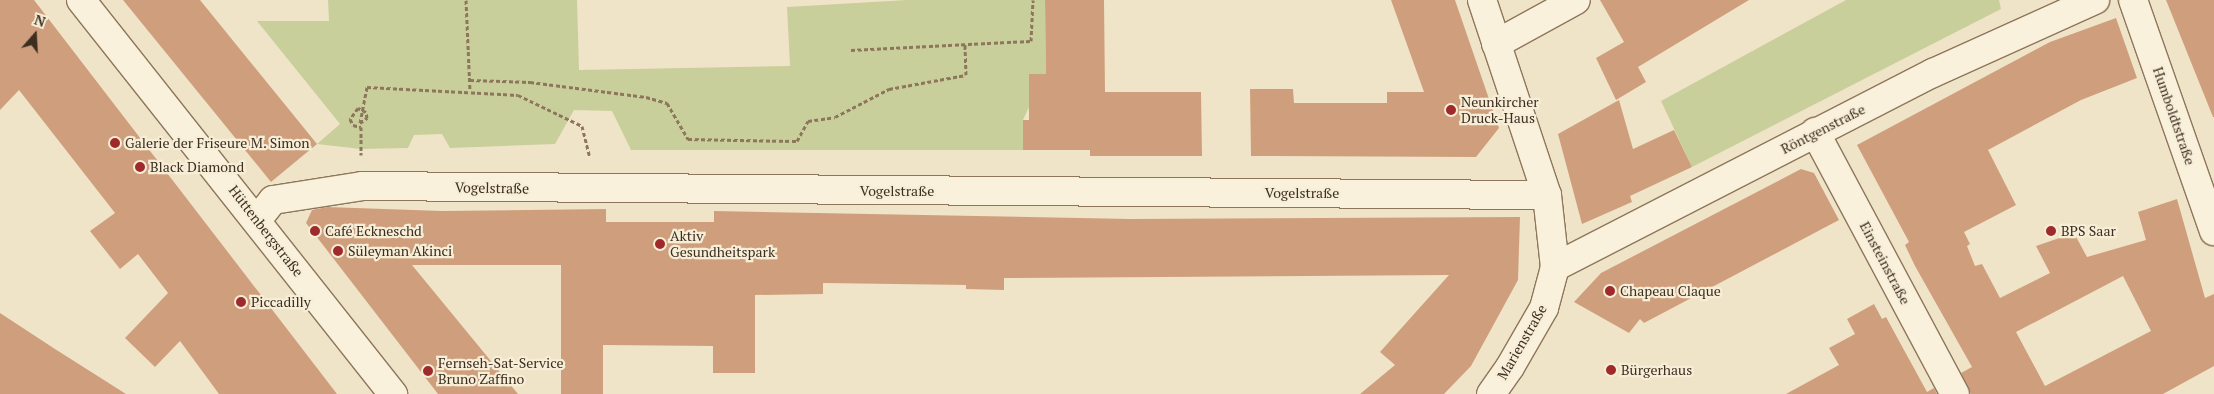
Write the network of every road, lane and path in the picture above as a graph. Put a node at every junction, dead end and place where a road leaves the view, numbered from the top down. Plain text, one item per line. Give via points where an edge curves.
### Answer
1 (81, 0) edge
2 (466, 0) edge
3 (1033, 0) edge
4 (1482, 0) edge
5 (1576, 0) edge
6 (2095, 0) edge
7 (2133, 0) edge
8 (965, 44) junction
9 (1496, 44) junction
10 (851, 50) dead end
11 (470, 80) junction
12 (470, 90) junction
13 (582, 126) dead end
14 (360, 127) dead end
15 (1815, 132) junction
16 (1547, 194) junction
17 (258, 219) junction
18 (2214, 232) edge
19 (1556, 267) junction
20 (1510, 367) junction
21 (393, 394) edge
22 (1491, 394) edge
23 (1499, 394) edge
24 (1955, 394) edge

1 - 17 street, Hüttenbergstraße
2 - 11 path
3 - 8 path via 1031,41
4 - 9 street, Marienstraße
5 - 9 street
6 - 15 street, Röntgenstraße via 1933,73
7 - 18 street, Humboldtstraße
8 - 10 path
8 - 11 path via 966,75 889,89 835,117 808,121 797,141 688,139 667,103 646,97 530,82
9 - 16 street, Marienstraße
11 - 12 path
12 - 13 path via 518,94
12 - 14 path via 368,87 364,105 362,114 360,123 365,122 366,112 362,109 358,108 350,119 353,125
15 - 19 street, Röntgenstraße
15 - 24 street, Einsteinstraße
16 - 17 street, Vogelstraße via 362,186 273,200
16 - 19 street, Marienstraße
17 - 21 street, Hüttenbergstraße
19 - 20 street, Marienstraße via 1544,308
20 - 22 street, Marienstraße
20 - 23 street

